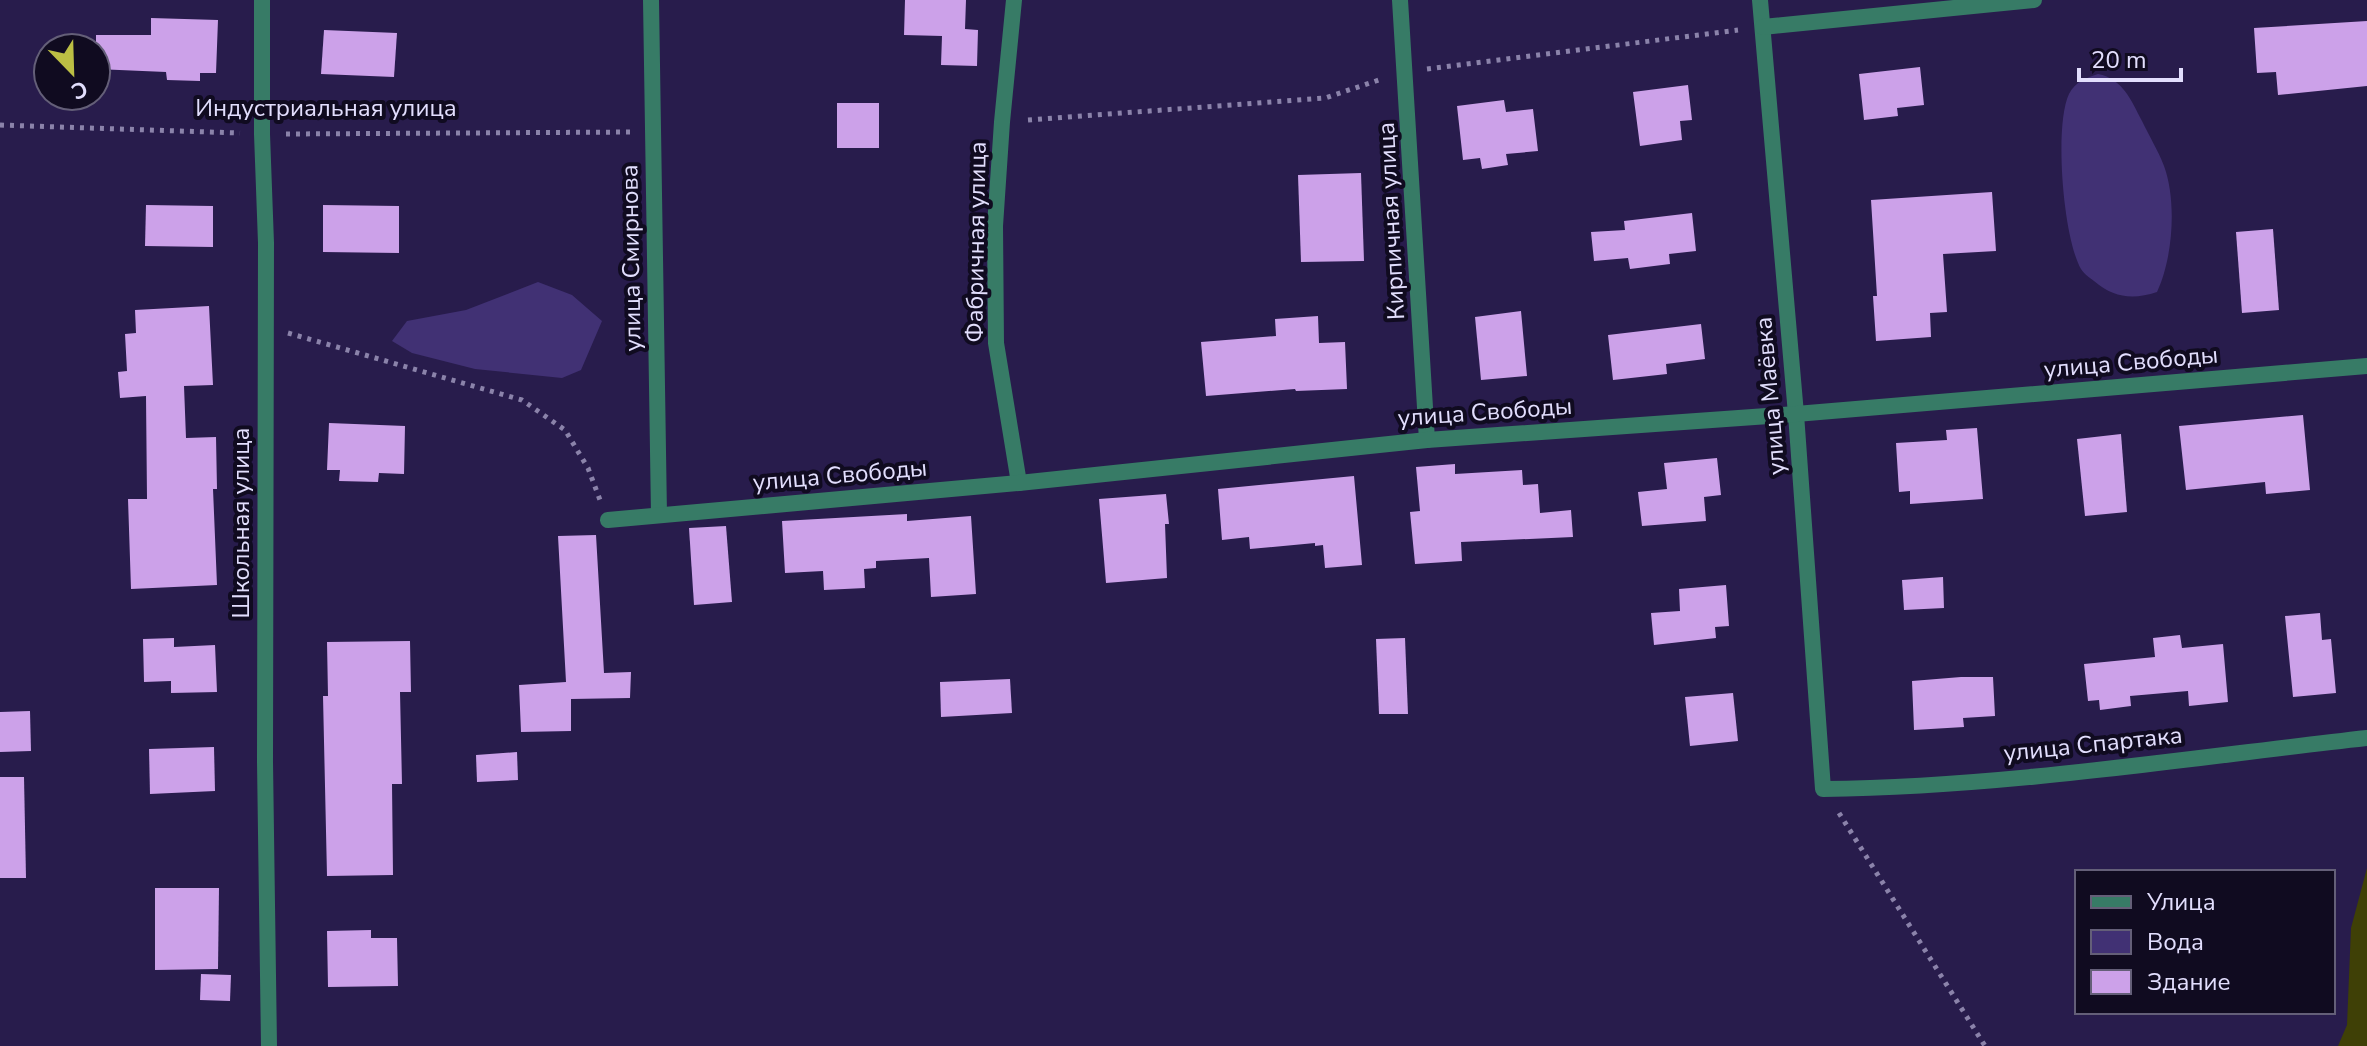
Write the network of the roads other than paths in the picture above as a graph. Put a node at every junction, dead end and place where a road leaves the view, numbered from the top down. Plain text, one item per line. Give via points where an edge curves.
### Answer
1 (262, 0) edge
2 (651, 0) edge
3 (1014, 0) edge
4 (1400, 0) edge
5 (1760, 0) edge
6 (2034, 0) edge
7 (1763, 27) junction
8 (2367, 366) edge
9 (1796, 414) junction
10 (1427, 440) junction
11 (1019, 483) junction
12 (659, 515) junction
13 (608, 520) road end
14 (2367, 738) edge
15 (1823, 789) joint
16 (269, 1046) edge

1 - 16 street, Школьная улица
2 - 12 street, улица Смирнова
3 - 11 street, Фабричная улица via 995,226 996,329
4 - 10 street, Кирпичная улица
5 - 7 street, улица Маёвка
6 - 7 street
7 - 9 street, улица Маёвка
8 - 9 street, улица Свободы
9 - 10 street, улица Свободы
9 - 15 street, улица Маёвка
10 - 11 street, улица Свободы
11 - 12 street, улица Свободы
12 - 13 street, улица Свободы
14 - 15 street, улица Спартака via 1981,781

